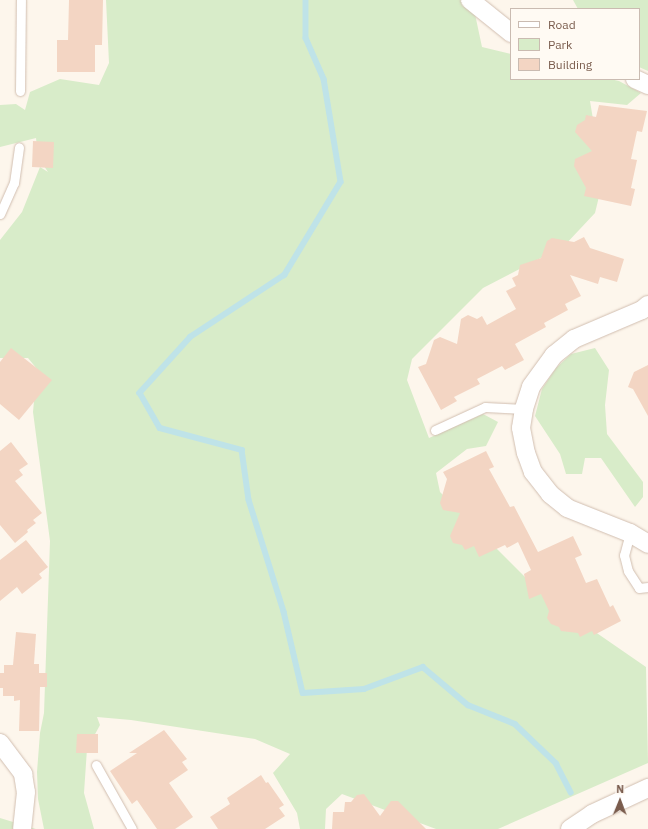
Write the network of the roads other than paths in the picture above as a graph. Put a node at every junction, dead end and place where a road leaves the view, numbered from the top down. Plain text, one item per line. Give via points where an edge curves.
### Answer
1 (21, 0) edge
2 (470, 0) edge
3 (510, 32) edge
4 (637, 80) edge
5 (648, 85) edge
6 (20, 91) dead end
7 (19, 147) dead end
8 (0, 214) edge
9 (648, 305) edge
10 (524, 409) junction
11 (435, 430) dead end
12 (630, 533) junction
13 (648, 544) edge
14 (648, 587) edge
15 (0, 743) edge
16 (96, 765) dead end
17 (648, 788) edge
18 (572, 827) edge
19 (22, 829) edge
20 (132, 829) edge

1 - 6 lane
2 - 3 street
4 - 5 street
7 - 8 lane via 14,183
9 - 10 street via 642,310 574,339 554,355 539,373
10 - 11 lane via 485,406
10 - 12 street via 521,428 526,453 535,474 550,494 567,508
12 - 13 street
12 - 14 lane via 624,555 628,571 639,588
15 - 19 street via 23,774 26,792
16 - 20 lane
17 - 18 street via 592,814

